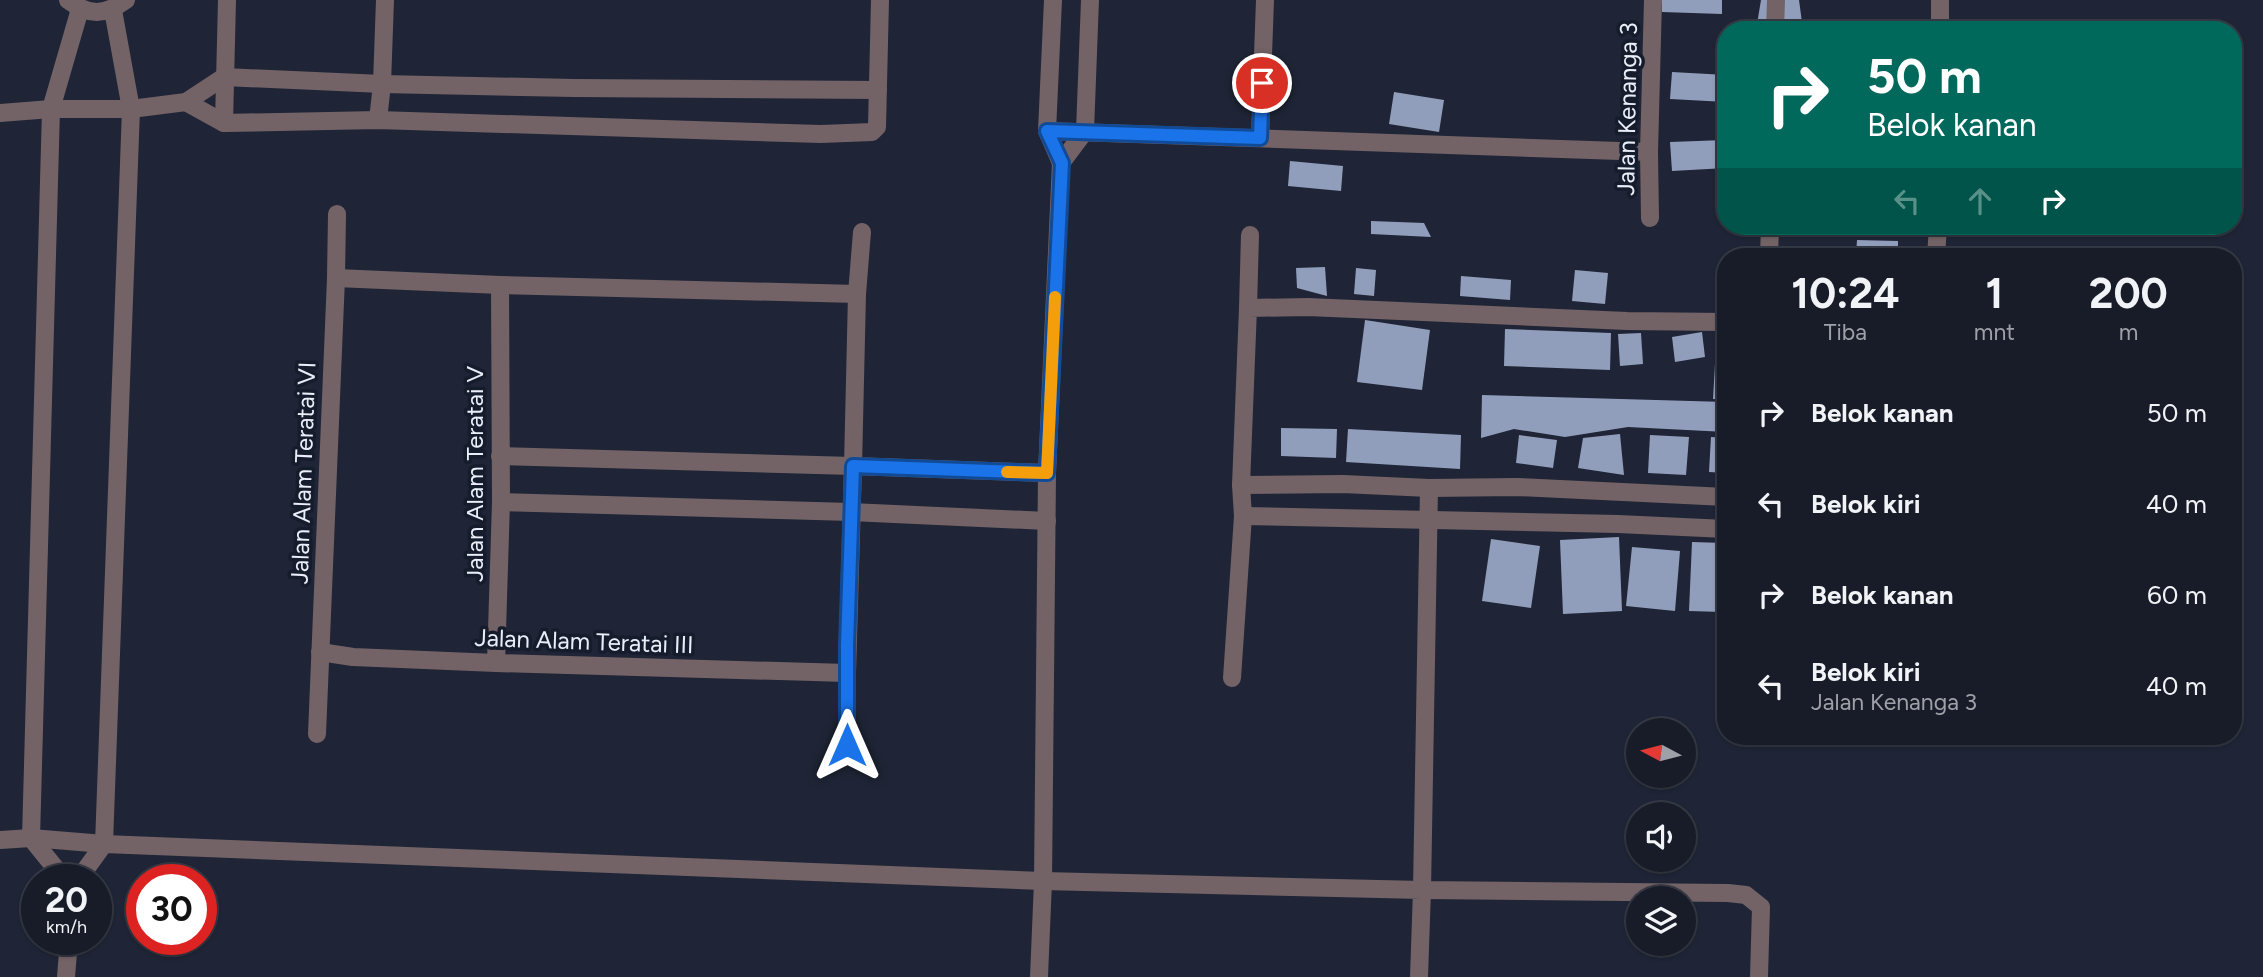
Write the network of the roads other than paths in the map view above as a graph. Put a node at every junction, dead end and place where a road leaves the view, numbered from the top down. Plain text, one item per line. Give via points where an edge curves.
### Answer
1 (227, 0) edge
2 (385, 0) edge
3 (880, 0) edge
4 (1053, 0) edge
5 (1090, 0) edge
6 (1265, 0) edge
7 (1653, 0) edge
8 (1776, 0) edge
9 (1940, 0) edge
10 (74, 4) edge
11 (119, 5) edge
12 (1775, 21) edge
13 (1940, 21) edge
14 (224, 77) junction
15 (382, 84) junction
16 (878, 90) junction
17 (186, 102) junction
18 (51, 109) junction
19 (131, 109) junction
20 (0, 113) edge
21 (378, 120) junction
22 (224, 123) junction
23 (1047, 131) junction
24 (1085, 131) junction
25 (1260, 138) junction
26 (1649, 152) junction
27 (1062, 163) junction
28 (337, 214) dead end
29 (1650, 218) dead end
30 (862, 232) dead end
31 (1250, 235) dead end
32 (336, 278) junction
33 (500, 285) junction
34 (857, 293) junction
35 (1248, 308) junction
36 (1717, 322) edge
37 (500, 456) junction
38 (853, 466) junction
39 (1047, 473) junction
40 (1241, 485) junction
41 (1429, 488) junction
42 (1717, 497) edge
43 (501, 502) junction
44 (851, 512) junction
45 (1242, 516) junction
46 (1430, 520) junction
47 (1047, 522) junction
48 (1717, 529) edge
49 (320, 652) junction
50 (496, 663) junction
51 (847, 673) junction
52 (1232, 678) dead end
53 (317, 734) dead end
54 (847, 745) dead end
55 (31, 838) junction
56 (0, 840) edge
57 (104, 844) junction
58 (52, 864) edge
59 (90, 864) edge
60 (1043, 881) junction
61 (1422, 890) junction
62 (68, 955) edge
63 (66, 977) edge
64 (1039, 977) edge
65 (1419, 977) edge
66 (1759, 977) edge

1 - 14 street
2 - 15 street
3 - 16 street
4 - 23 street
5 - 24 street
6 - 25 street
7 - 26 street, Jalan Kenanga 3
8 - 12 street
9 - 13 street
10 - 11 street via 96,13
10 - 18 street
11 - 19 street
14 - 15 street
14 - 17 street
14 - 22 street
15 - 16 street
15 - 21 street
16 - 21 street via 877,127 872,132
17 - 19 street
17 - 22 street
18 - 19 street
18 - 20 street
18 - 55 street
19 - 57 street
21 - 22 street
23 - 24 street
23 - 27 street
24 - 25 street
24 - 27 street
25 - 26 street
26 - 29 street, Jalan Kenanga 3
27 - 39 street
28 - 32 street, Jalan Alam Teratai VI
30 - 34 street
31 - 35 street
32 - 33 street
32 - 49 street, Jalan Alam Teratai VI
33 - 34 street
33 - 37 street, Jalan Alam Teratai V
34 - 38 street
35 - 36 street
35 - 40 street
37 - 38 street
37 - 43 street, Jalan Alam Teratai V
38 - 39 street
38 - 44 street
39 - 47 street
40 - 41 street
40 - 45 street
41 - 42 street via 1518,487
41 - 46 street
43 - 44 street
43 - 50 street, Jalan Alam Teratai V
44 - 47 street
44 - 51 street
45 - 46 street
45 - 52 street
46 - 48 street
46 - 61 street
47 - 60 street
49 - 50 street, Jalan Alam Teratai III
49 - 53 street, Jalan Alam Teratai VI
50 - 51 street, Jalan Alam Teratai III
51 - 54 street
55 - 56 street
55 - 57 street
55 - 58 street
57 - 59 street
57 - 60 street
60 - 61 street
60 - 64 street
61 - 65 street
61 - 66 street via 1746,895 1761,907
62 - 63 street

